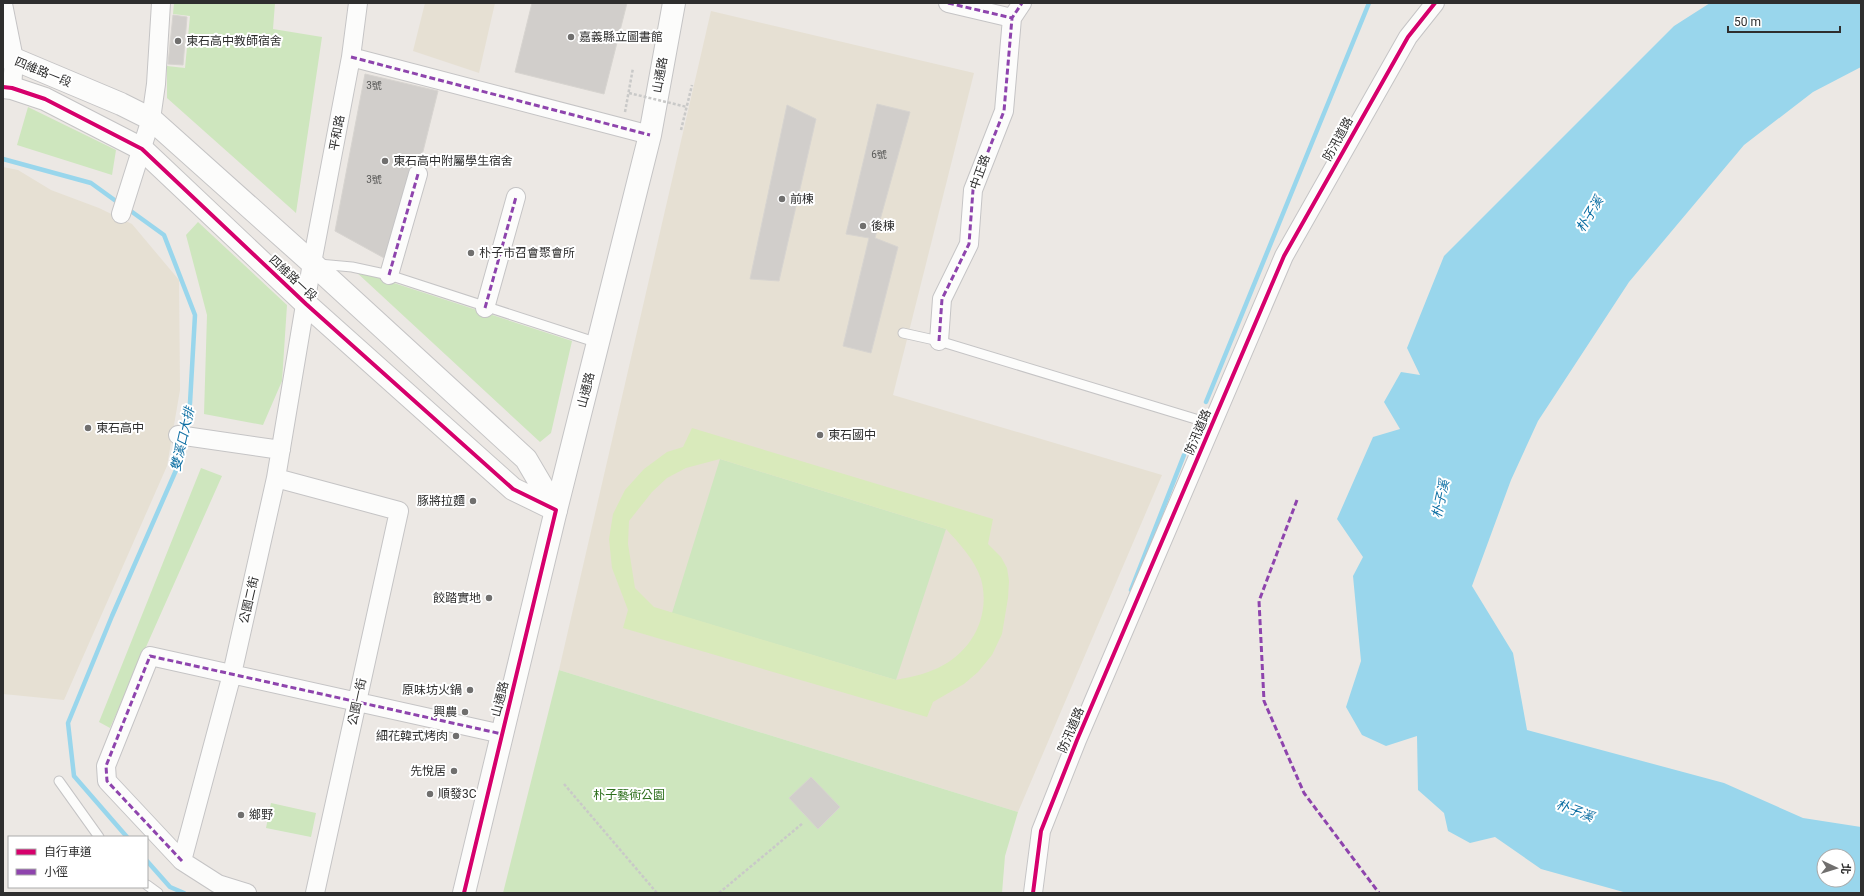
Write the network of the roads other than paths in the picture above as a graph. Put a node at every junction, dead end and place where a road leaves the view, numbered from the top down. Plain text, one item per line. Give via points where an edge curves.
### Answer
1 (160, 3) edge
2 (358, 3) edge
3 (674, 3) edge
4 (948, 3) edge
5 (1022, 3) edge
6 (1436, 3) edge
7 (3, 4) edge
8 (1012, 18) junction
9 (351, 57) junction
10 (8, 58) edge
11 (7, 87) edge
12 (151, 119) junction
13 (650, 135) junction
14 (142, 149) junction
15 (418, 174) dead end
16 (516, 197) dead end
17 (121, 214) dead end
18 (312, 263) junction
19 (389, 275) junction
20 (306, 304) junction
21 (485, 308) junction
22 (903, 333) dead end
23 (939, 342) junction
24 (598, 343) junction
25 (1212, 424) junction
26 (178, 435) dead end
27 (281, 450) junction
28 (276, 478) junction
29 (556, 510) junction
30 (232, 674) junction
31 (357, 703) junction
32 (502, 734) junction
33 (59, 781) dead end
34 (98, 836) edge
35 (182, 861) junction
36 (148, 886) edge
37 (158, 893) edge
38 (248, 893) edge
39 (315, 893) edge
40 (464, 893) edge
41 (1033, 893) edge

1 - 12 street via 156,84
2 - 9 street, 平和路
3 - 13 street, 山通路
4 - 8 street
5 - 8 street, 中正路
6 - 25 street, 防汛道路 via 1408,37 1284,256
7 - 10 street
8 - 23 street, 中正路 via 1004,111 973,190 969,244 942,299
9 - 13 street
9 - 18 street, 平和路
10 - 11 street
10 - 12 street, 四維路一段 via 121,104
11 - 14 street, 四維路一段 via 45,99
12 - 14 street
12 - 18 street, 四維路一段
13 - 24 street, 山通路
14 - 17 street
14 - 20 street, 四維路一段
15 - 19 street
16 - 21 street
18 - 19 lane via 352,267
18 - 20 street, 公園二街
18 - 29 street, 四維路一段 via 526,459
19 - 21 lane
20 - 27 street, 公園二街
20 - 29 street, 四維路一段 via 513,490
21 - 24 lane
22 - 23 lane
23 - 25 lane
24 - 29 street, 山通路
25 - 41 street, 防汛道路 via 1080,733 1041,831
26 - 27 street
27 - 28 street, 公園二街
28 - 30 street, 公園二街
28 - 31 street, 公園一街 via 399,510
29 - 32 street, 山通路
30 - 31 street
30 - 35 street, 公園二街
30 - 35 street via 150,656 106,766 107,781
31 - 32 street
31 - 39 street, 公園一街
32 - 40 street, 山通路
33 - 34 lane
35 - 38 street via 218,884
36 - 37 lane

